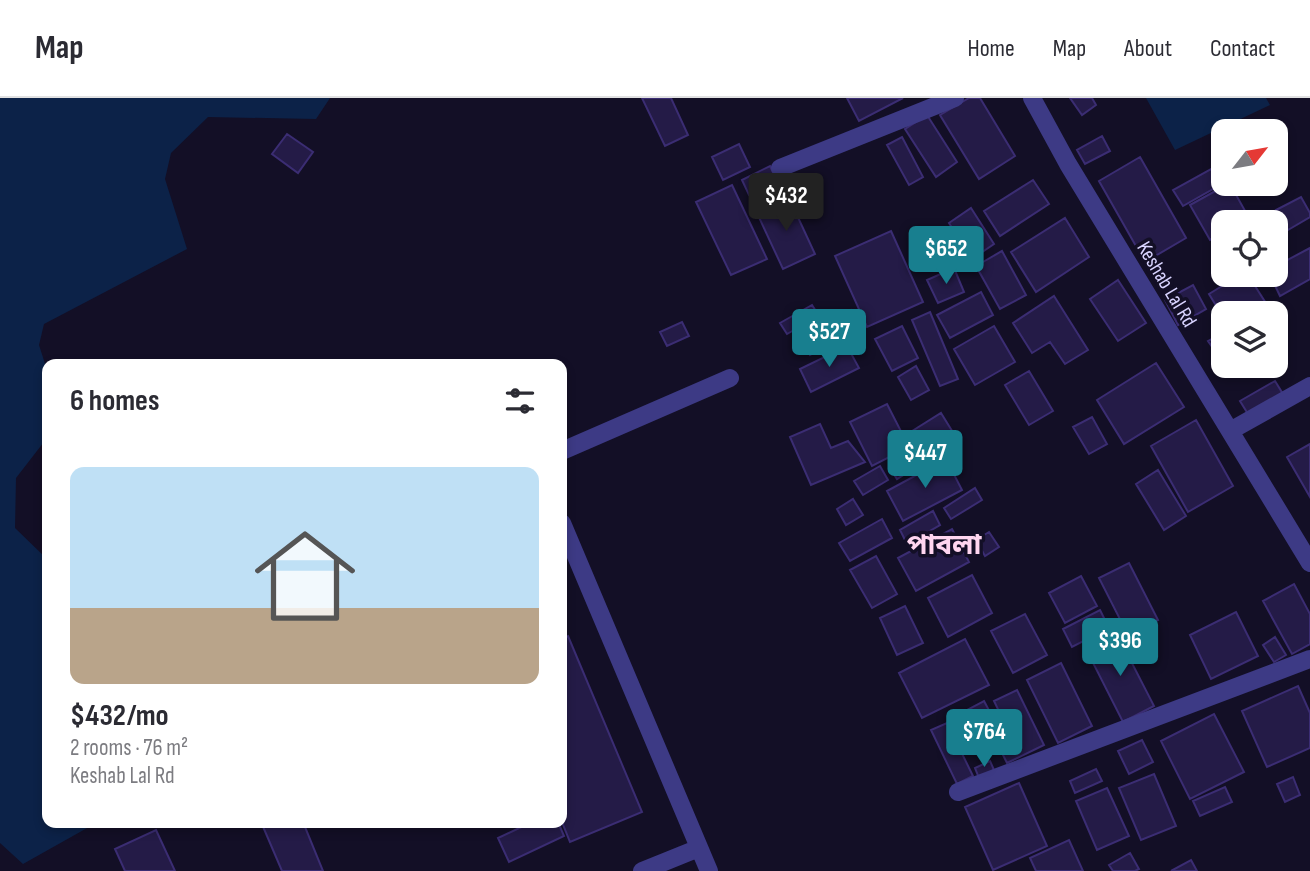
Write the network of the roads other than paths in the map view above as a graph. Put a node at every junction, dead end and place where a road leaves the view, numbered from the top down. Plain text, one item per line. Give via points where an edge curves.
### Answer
1 (955, 98) edge
2 (1032, 98) edge
3 (780, 168) dead end
4 (730, 378) dead end
5 (1310, 386) edge
6 (1230, 431) junction
7 (567, 449) edge
8 (567, 535) edge
9 (1308, 555) edge
10 (1310, 659) edge
11 (958, 792) dead end
12 (699, 848) junction
13 (642, 871) edge
14 (709, 871) edge

1 - 3 street
2 - 6 street, Keshab Lal Rd
4 - 7 street
5 - 6 street
6 - 9 street, Keshab Lal Rd
8 - 12 street
10 - 11 street
12 - 13 street
12 - 14 street

